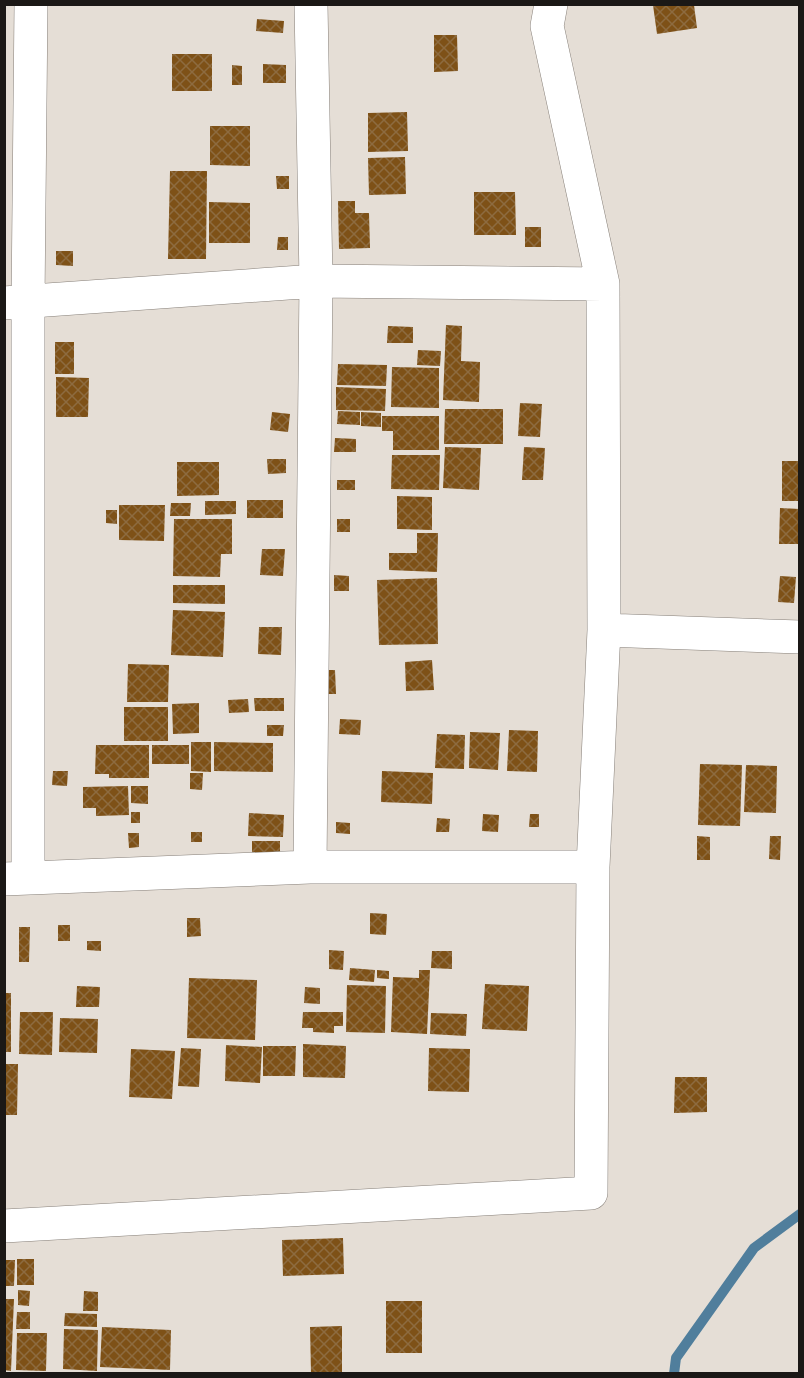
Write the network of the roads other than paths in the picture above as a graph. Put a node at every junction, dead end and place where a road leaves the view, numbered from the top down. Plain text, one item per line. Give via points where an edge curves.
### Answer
1 (31, 4) edge
2 (311, 4) edge
3 (551, 4) edge
4 (316, 281) junction
5 (603, 284) junction
6 (16, 303) edge
7 (604, 630) junction
8 (800, 637) edge
9 (310, 867) junction
10 (593, 867) junction
11 (16, 878) edge
12 (4, 1226) edge

1 - 6 street
2 - 4 street
3 - 5 street via 547,26
4 - 5 street
4 - 6 street
4 - 9 street
5 - 7 street
6 - 11 street
7 - 8 street
7 - 10 street
9 - 10 street
9 - 11 street
10 - 12 street via 591,1193

